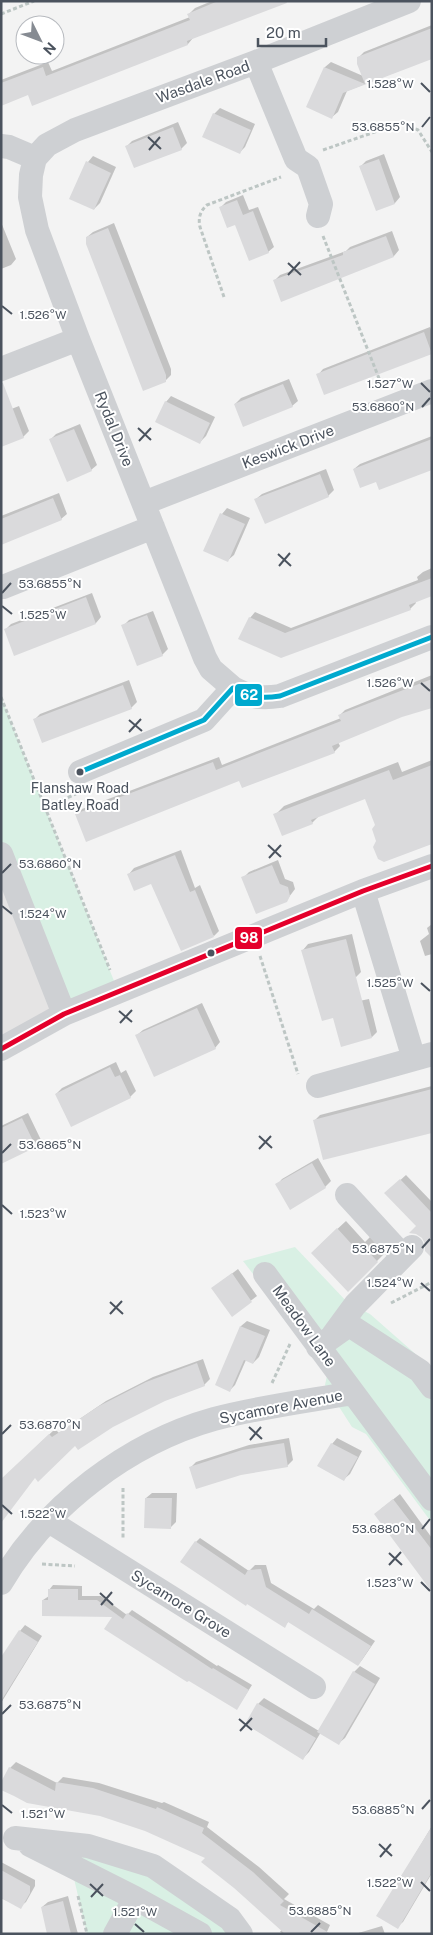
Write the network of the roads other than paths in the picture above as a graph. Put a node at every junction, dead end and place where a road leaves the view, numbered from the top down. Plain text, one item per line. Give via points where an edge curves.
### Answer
1 (409, 1) edge
2 (256, 62) junction
3 (1, 146) edge
4 (35, 158) junction
5 (318, 216) road end
6 (78, 339) junction
7 (1, 369) edge
8 (432, 391) edge
9 (144, 503) junction
10 (153, 527) junction
11 (3, 587) dead end
12 (432, 637) edge
13 (232, 688) junction
14 (80, 772) road end
15 (1, 854) edge
16 (432, 866) edge
17 (363, 891) junction
18 (64, 1014) junction
19 (1, 1048) edge
20 (423, 1057) edge
21 (309, 1081) road end
22 (347, 1196) dead end
23 (265, 1274) dead end
24 (324, 1343) junction
25 (432, 1387) edge
26 (353, 1393) junction
27 (432, 1498) edge
28 (50, 1521) junction
29 (1, 1583) edge
30 (314, 1687) dead end
31 (8, 1835) edge
32 (135, 1898) junction
33 (115, 1934) edge
34 (200, 1934) edge
35 (241, 1934) edge

1 - 2 street, Wasdale Road
2 - 4 street, Wasdale Road via 75,130 47,145
2 - 5 street via 322,204
3 - 4 street via 9,146
4 - 6 street, Rydal Drive via 30,197 33,215
6 - 7 street
6 - 9 street, Rydal Drive
8 - 9 street, Keswick Drive
9 - 10 street, Rydal Drive
10 - 11 street
10 - 13 street, Rydal Drive via 206,658 212,669
12 - 13 street via 280,696 264,698
13 - 14 street via 204,720
15 - 18 street
16 - 17 street
17 - 18 street
17 - 20 street
18 - 19 street
20 - 21 street
22 - 24 street via 408,1252 355,1305
23 - 24 street, Meadow Lane via 300,1322
24 - 25 street via 349,1325 420,1371
24 - 26 street, Meadow Lane
26 - 27 street, Meadow Lane
26 - 28 street, Sycamore Avenue via 213,1420 164,1439 123,1460 85,1486
28 - 29 street, Sycamore Avenue via 13,1563
28 - 30 street, Sycamore Grove
31 - 32 street
31 - 35 street via 88,1846 153,1866 230,1919
32 - 33 street
32 - 34 street

